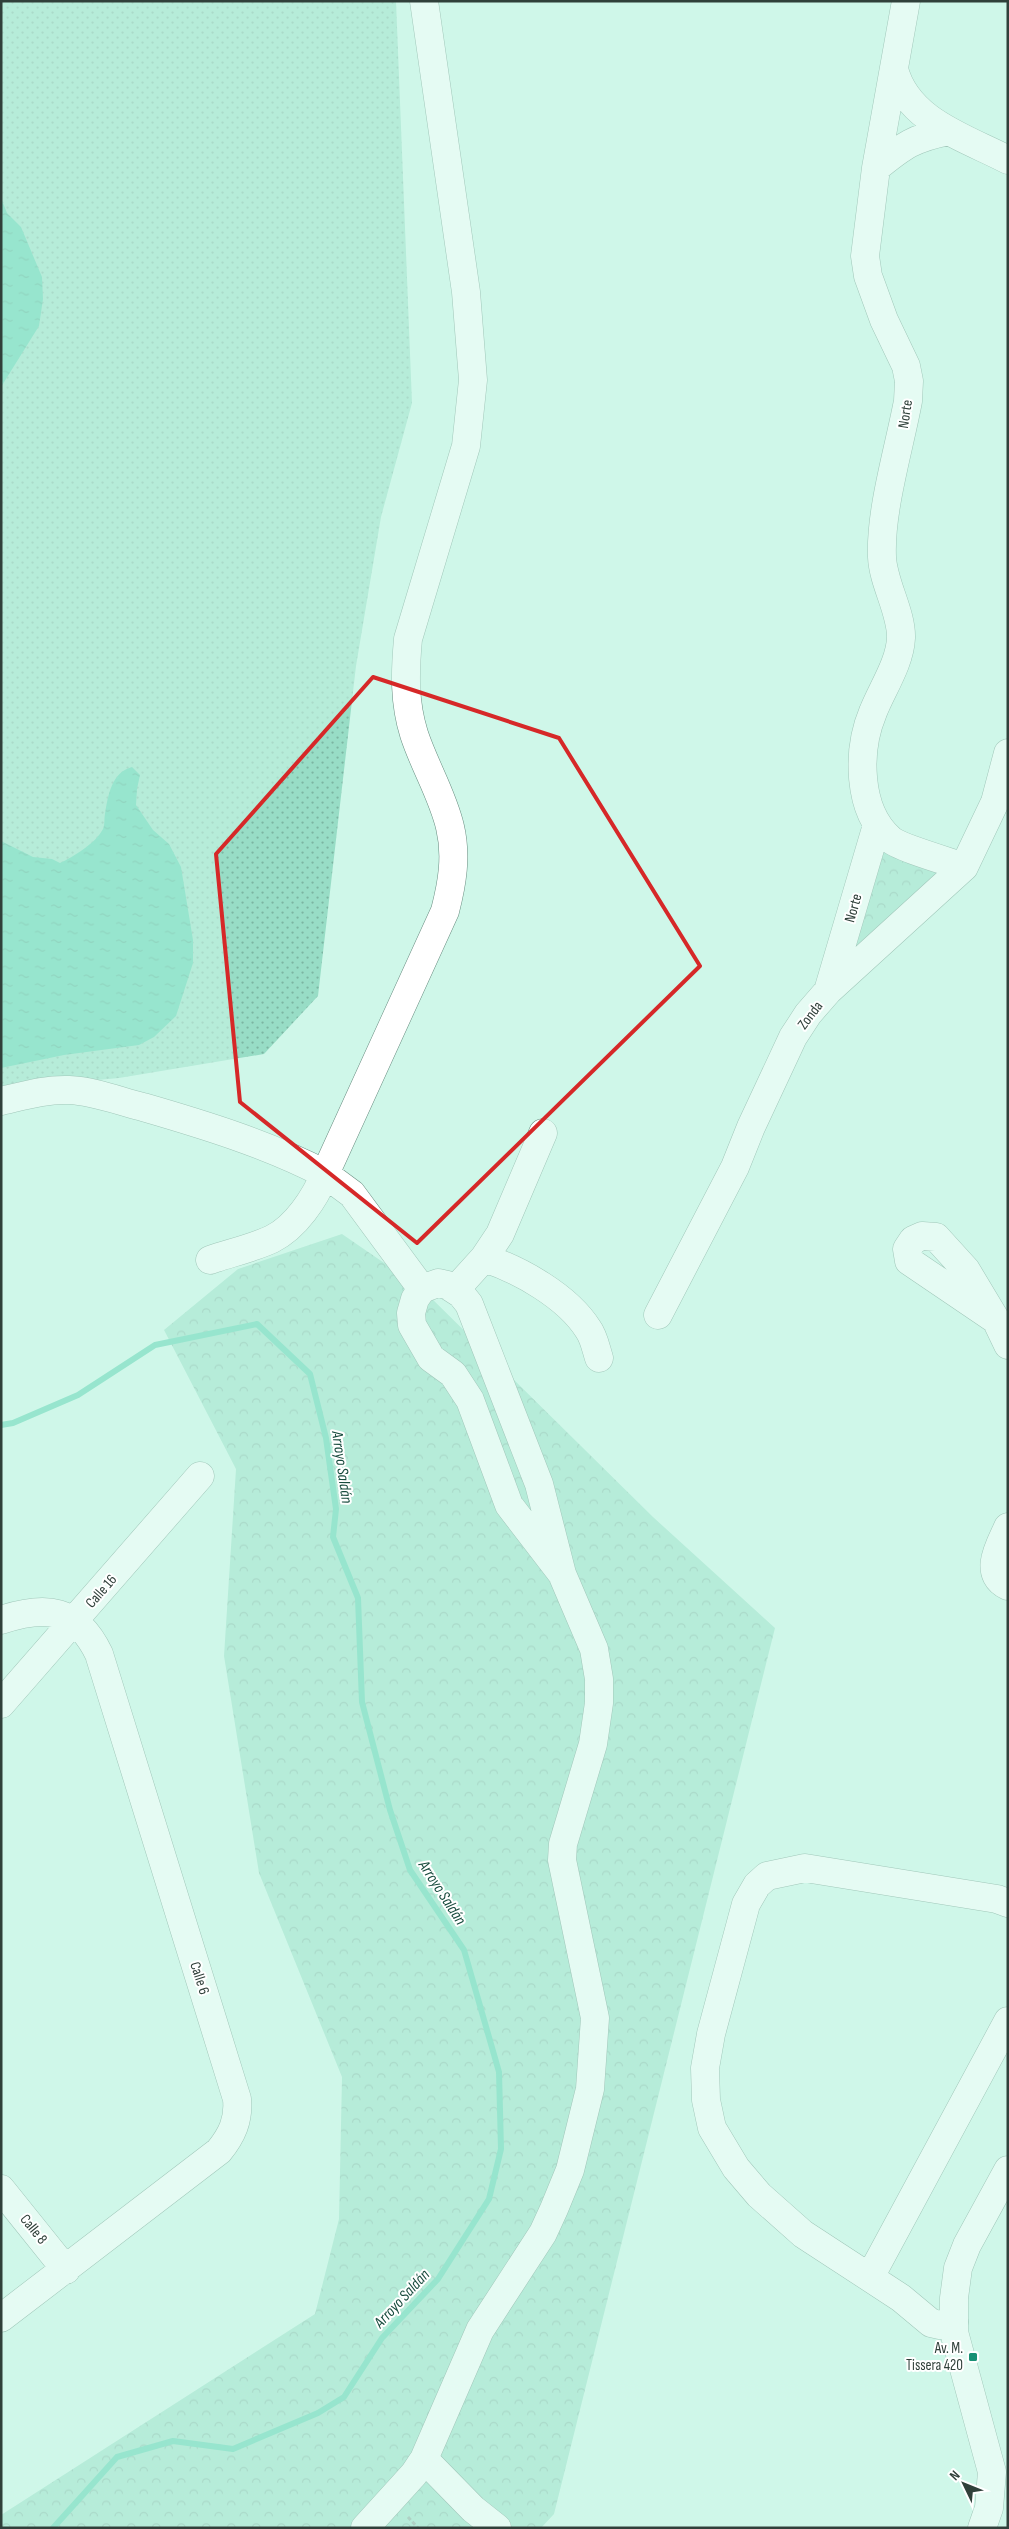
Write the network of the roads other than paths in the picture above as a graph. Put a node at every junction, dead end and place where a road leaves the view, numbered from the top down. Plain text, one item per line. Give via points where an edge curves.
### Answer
1 (424, 1) edge
2 (906, 1) edge
3 (894, 69) junction
4 (949, 131) junction
5 (1008, 160) edge
6 (876, 168) junction
7 (1008, 753) edge
8 (877, 825) junction
9 (964, 867) junction
10 (828, 992) junction
11 (1, 1101) edge
12 (544, 1133) dead end
13 (325, 1174) junction
14 (484, 1258) junction
15 (210, 1260) dead end
16 (422, 1289) junction
17 (454, 1290) junction
18 (658, 1315) dead end
19 (996, 1320) dead end
20 (1008, 1345) edge
21 (490, 1355) junction
22 (599, 1358) dead end
23 (453, 1374) junction
24 (200, 1476) dead end
25 (1008, 1527) edge
26 (562, 1574) junction
27 (1008, 1586) edge
28 (1, 1620) edge
29 (75, 1621) junction
30 (1, 1704) edge
31 (1008, 1904) edge
32 (1008, 2021) edge
33 (1008, 2170) edge
34 (1, 2189) edge
35 (66, 2270) junction
36 (870, 2277) junction
37 (1, 2318) edge
38 (954, 2322) junction
39 (424, 2459) junction
40 (365, 2528) edge
41 (497, 2528) edge
42 (982, 2528) edge

1 - 13 street via 466,292 473,380 466,446 408,639 405,690 414,735 450,827 453,881 445,911
2 - 3 street, Norte
3 - 4 street via 898,85 907,98 918,110
3 - 6 street, Norte
4 - 5 street
4 - 6 street via 920,137
6 - 8 street, Norte via 865,246 868,276 906,366 909,381 882,535 882,559 901,636 899,652 867,726 865,738 865,796
7 - 9 street, Zonda via 995,802
8 - 9 street, Norte via 891,841
8 - 10 street, Norte
9 - 10 street, Zonda
10 - 18 street, Zonda via 793,1037 735,1168
11 - 13 street via 49,1091 94,1093 208,1127
12 - 14 street via 500,1234
13 - 15 street via 317,1194 294,1221 273,1238
13 - 16 street via 352,1194
14 - 17 street
14 - 22 street via 524,1274 576,1314 589,1330
16 - 17 street via 438,1283
16 - 23 street via 415,1299 412,1325 431,1358
17 - 21 street via 469,1304
19 - 20 street
21 - 23 street via 477,1370
21 - 26 street via 539,1484
23 - 26 street via 470,1400 509,1505
24 - 29 street, Calle 16
25 - 27 street via 994,1557 994,1571
26 - 39 street via 594,1649 599,1678 593,1744 562,1844 562,1860 595,2018 590,2089 570,2170 554,2209 543,2233 480,2330
28 - 29 street via 35,1611
29 - 30 street, Calle 16
29 - 35 street, Calle 6 via 86,1631 99,1654 238,2110 235,2126 218,2151
31 - 36 street via 997,1899 805,1868 767,1876 757,1885 746,1904 711,2034 706,2100 712,2128 736,2168 772,2208 803,2234
32 - 36 street
33 - 38 street via 958,2268
34 - 35 street, Calle 8
35 - 37 street, Calle 6
36 - 38 street via 931,2323
38 - 42 street via 992,2472 989,2508
39 - 40 street
39 - 41 street via 473,2509

